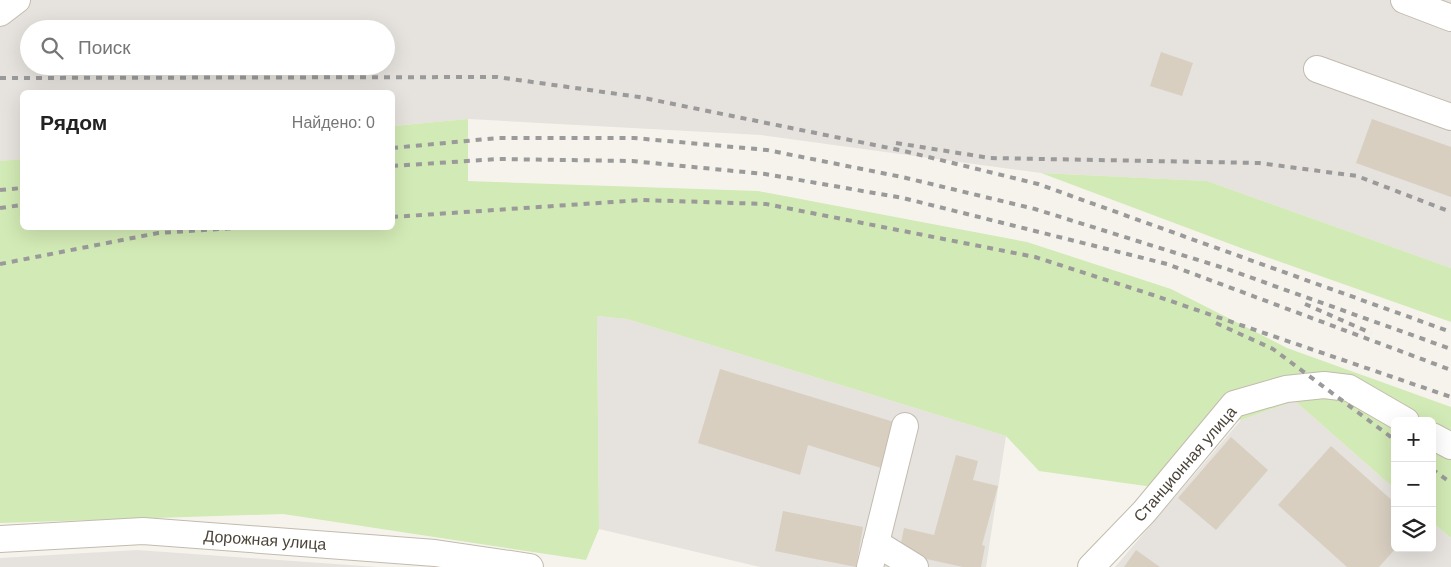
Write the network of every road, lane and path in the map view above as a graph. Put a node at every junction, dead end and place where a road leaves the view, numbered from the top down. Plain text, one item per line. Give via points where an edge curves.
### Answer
1 (16, 0) edge
2 (1404, 0) edge
3 (0, 13) edge
4 (1451, 18) edge
5 (1317, 69) dead end
6 (1451, 117) edge
7 (1399, 417) edge
8 (905, 426) dead end
9 (1436, 438) edge
10 (1451, 446) edge
11 (0, 539) edge
12 (874, 555) edge
13 (434, 560) edge
14 (530, 567) edge
15 (916, 567) edge
16 (1091, 567) edge

1 - 3 street
2 - 4 street
5 - 6 street
7 - 16 street, Станционная улица via 1349,388 1324,385 1286,389 1234,404 1144,512
8 - 12 street
9 - 10 street
11 - 13 street, Дорожная улица via 143,532
12 - 15 street
13 - 14 street, Дорожная улица

